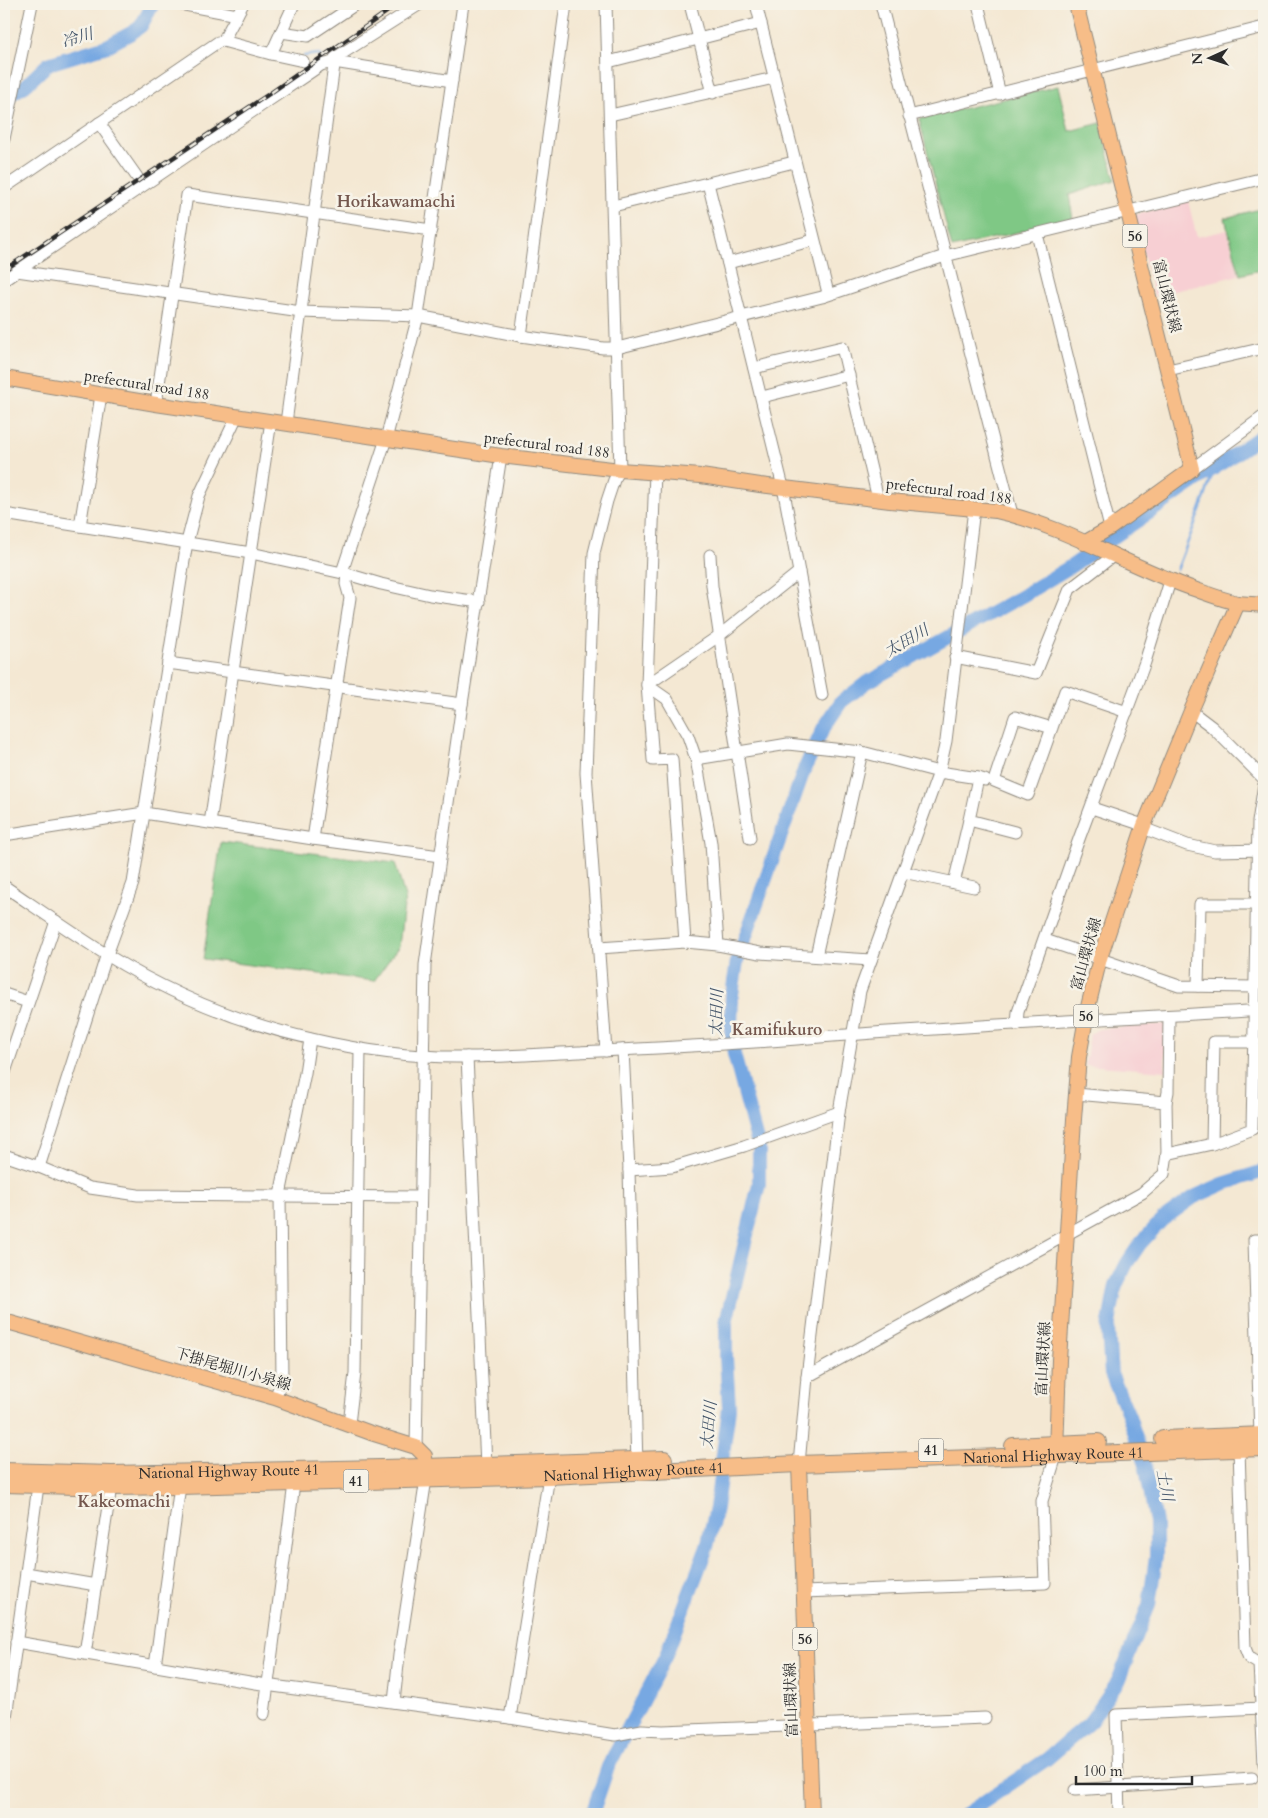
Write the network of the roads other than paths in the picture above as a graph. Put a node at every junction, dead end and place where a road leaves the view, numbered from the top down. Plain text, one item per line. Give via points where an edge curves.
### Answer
1 (32, 4) edge
2 (185, 4) edge
3 (243, 4) edge
4 (294, 4) edge
5 (356, 4) edge
6 (420, 4) edge
7 (464, 4) edge
8 (566, 4) edge
9 (606, 4) edge
10 (690, 4) edge
11 (756, 4) edge
12 (881, 4) edge
13 (978, 4) edge
14 (1076, 4) edge
15 (237, 15) junction
16 (761, 23) junction
17 (1264, 27) edge
18 (281, 32) junction
19 (699, 39) junction
20 (223, 41) junction
21 (271, 54) junction
22 (303, 61) dead end
23 (334, 62) junction
24 (608, 62) junction
25 (1094, 71) junction
26 (774, 78) junction
27 (452, 81) junction
28 (713, 93) junction
29 (1000, 94) junction
30 (610, 115) junction
31 (909, 116) junction
32 (100, 123) junction
33 (4, 139) edge
34 (794, 162) junction
35 (137, 178) dead end
36 (1264, 178) edge
37 (708, 183) junction
38 (4, 188) edge
39 (614, 206) junction
40 (1129, 211) junction
41 (315, 213) junction
42 (431, 230) junction
43 (1037, 234) junction
44 (814, 240) junction
45 (945, 256) junction
46 (728, 263) junction
47 (17, 271) junction
48 (4, 280) edge
49 (173, 293) junction
50 (828, 294) junction
51 (301, 312) junction
52 (418, 316) junction
53 (742, 318) junction
54 (522, 336) junction
55 (617, 348) junction
56 (1264, 348) edge
57 (754, 368) junction
58 (1168, 370) junction
59 (849, 375) junction
60 (4, 378) edge
61 (101, 394) junction
62 (762, 397) junction
63 (156, 404) junction
64 (237, 416) junction
65 (1264, 416) edge
66 (271, 421) junction
67 (286, 423) junction
68 (386, 439) junction
69 (501, 456) junction
70 (1192, 469) junction
71 (620, 470) junction
72 (655, 472) junction
73 (784, 487) junction
74 (878, 499) junction
75 (974, 509) junction
76 (4, 514) edge
77 (1012, 514) junction
78 (80, 526) junction
79 (1110, 528) junction
80 (187, 542) junction
81 (1084, 543) junction
82 (251, 553) junction
83 (710, 555) dead end
84 (1113, 556) junction
85 (799, 572) junction
86 (344, 573) junction
87 (1170, 581) junction
88 (479, 602) junction
89 (1238, 603) junction
90 (1264, 605) edge
91 (720, 635) junction
92 (955, 657) junction
93 (168, 664) junction
94 (233, 672) junction
95 (647, 685) junction
96 (336, 687) junction
97 (822, 695) dead end
98 (462, 704) junction
99 (1191, 711) junction
100 (1126, 712) junction
101 (1052, 728) junction
102 (736, 752) junction
103 (862, 752) junction
104 (696, 759) junction
105 (939, 772) junction
106 (978, 778) junction
107 (1264, 779) edge
108 (994, 782) junction
109 (1264, 784) edge
110 (1092, 808) junction
111 (144, 813) junction
112 (969, 820) junction
113 (210, 823) junction
114 (1144, 828) junction
115 (1015, 832) dead end
116 (4, 835) edge
117 (750, 838) dead end
118 (313, 839) junction
119 (1261, 850) edge
120 (440, 856) junction
121 (903, 872) junction
122 (954, 883) junction
123 (4, 886) edge
124 (974, 887) dead end
125 (1257, 904) junction
126 (56, 921) junction
127 (1045, 940) junction
128 (685, 942) junction
129 (718, 945) junction
130 (599, 948) junction
131 (107, 955) junction
132 (816, 956) junction
133 (1100, 958) junction
134 (870, 960) junction
135 (1198, 986) junction
136 (1255, 987) junction
137 (4, 994) edge
138 (28, 1002) junction
139 (1259, 1010) edge
140 (1169, 1016) junction
141 (1085, 1020) junction
142 (1017, 1025) junction
143 (852, 1035) junction
144 (310, 1039) junction
145 (1255, 1042) junction
146 (360, 1050) junction
147 (623, 1050) junction
148 (606, 1051) junction
149 (423, 1056) junction
150 (467, 1057) junction
151 (1259, 1067) edge
152 (4, 1075) edge
153 (1076, 1094) junction
154 (1166, 1102) junction
155 (839, 1112) junction
156 (1264, 1126) edge
157 (1252, 1129) junction
158 (1212, 1144) junction
159 (1167, 1154) junction
160 (4, 1155) edge
161 (39, 1167) junction
162 (628, 1170) junction
163 (280, 1195) junction
164 (357, 1197) junction
165 (420, 1197) junction
166 (1067, 1235) junction
167 (1264, 1240) edge
168 (4, 1321) edge
169 (807, 1377) junction
170 (276, 1398) junction
171 (349, 1424) junction
172 (1263, 1439) edge
173 (1171, 1445) junction
174 (416, 1447) junction
175 (1239, 1448) junction
176 (1055, 1450) junction
177 (799, 1460) junction
178 (486, 1465) junction
179 (636, 1466) junction
180 (4, 1471) edge
181 (425, 1473) junction
182 (295, 1476) junction
183 (549, 1476) junction
184 (4, 1484) edge
185 (38, 1486) junction
186 (180, 1486) junction
187 (111, 1487) junction
188 (26, 1573) junction
189 (96, 1585) junction
190 (803, 1592) junction
191 (16, 1642) junction
192 (85, 1654) junction
193 (1261, 1665) edge
194 (155, 1666) junction
195 (268, 1685) junction
196 (394, 1702) junction
197 (1261, 1708) junction
198 (264, 1714) dead end
199 (510, 1718) junction
200 (985, 1718) dead end
201 (809, 1726) junction
202 (4, 1732) edge
203 (1264, 1764) edge
204 (1252, 1778) dead end
205 (1118, 1787) junction
206 (1075, 1790) dead end
207 (812, 1814) edge
208 (1119, 1814) edge

1 - 33 street
2 - 15 street
3 - 15 street
4 - 18 street
5 - 18 street via 308,36
6 - 23 street via 335,58
7 - 27 street
8 - 54 street
9 - 24 street
10 - 19 street
11 - 16 street
12 - 31 street
13 - 29 street
14 - 25 main road, 富山環状線 / 56
15 - 20 street
16 - 19 street
16 - 26 street
17 - 25 street
18 - 21 street
19 - 24 street
19 - 28 street
20 - 21 street
20 - 32 street
21 - 22 street
23 - 27 street
23 - 41 street
23 - 47 street via 313,70
24 - 30 street
25 - 29 street
25 - 40 main road, 富山環状線 / 56
26 - 28 street
26 - 34 street
27 - 42 street
28 - 30 street
29 - 31 street
30 - 39 street
31 - 45 street
32 - 35 street
32 - 38 street
34 - 37 street
34 - 44 street
36 - 40 street
37 - 39 street
37 - 46 street
39 - 55 street
40 - 43 street
40 - 58 main road, 富山環状線 / 56
41 - 42 street
41 - 49 street via 187,195
41 - 51 street
42 - 52 street
43 - 45 street
43 - 79 street
44 - 46 street
44 - 50 street
45 - 50 street
45 - 77 street
46 - 53 street
47 - 48 street
47 - 49 street
49 - 51 street
49 - 63 street
50 - 53 street
51 - 52 street
51 - 67 street
52 - 54 street
52 - 68 street
53 - 55 street
53 - 57 street
54 - 55 street
55 - 71 street
56 - 58 street
57 - 59 street via 842,347
57 - 62 street
58 - 70 main road, 富山環状線 / 56
59 - 62 street
59 - 74 street
60 - 61 main road, prefectural road 188
61 - 63 main road, prefectural road 188
61 - 78 street
62 - 73 street
63 - 64 main road, prefectural road 188
64 - 66 main road, prefectural road 188
64 - 80 street via 199,496
65 - 70 street
66 - 67 main road, prefectural road 188
66 - 82 street
67 - 68 main road, prefectural road 188
68 - 69 main road, prefectural road 188
68 - 86 street
69 - 71 main road, prefectural road 188
69 - 88 street
70 - 79 main road
71 - 72 main road, prefectural road 188
71 - 130 street via 607,501 594,553 586,773
72 - 73 main road, prefectural road 188
72 - 95 street
73 - 74 main road, prefectural road 188
73 - 85 street
74 - 75 main road, prefectural road 188
75 - 77 main road, prefectural road 188
75 - 92 street
76 - 78 street
77 - 81 main road, prefectural road 188
78 - 80 street
79 - 81 main road
80 - 82 street
80 - 93 street
81 - 84 main road, prefectural road 188
82 - 86 street
82 - 94 street
83 - 91 street
84 - 87 main road, prefectural road 188
84 - 92 street via 1070,589 1036,673
85 - 91 street
85 - 97 street
86 - 88 street via 389,586
86 - 96 street via 350,598
87 - 89 main road, prefectural road 188
87 - 100 street
88 - 98 street
89 - 90 main road, prefectural road 188
89 - 99 main road, 富山環状線 / 56
91 - 95 street
91 - 102 street
92 - 105 street via 946,741
93 - 94 street
93 - 111 street
94 - 96 street
94 - 113 street
95 - 104 street via 667,699 688,736
95 - 128 street via 653,760 672,759
96 - 98 street
96 - 118 street
98 - 120 street
99 - 107 street via 1212,727
99 - 114 main road, 富山環状線 / 56
100 - 101 street via 1065,691
100 - 110 street
101 - 108 street via 1028,795
101 - 108 street via 1015,716
102 - 103 street via 788,744
102 - 104 street
102 - 117 street
103 - 105 street
103 - 132 street
104 - 129 street via 711,843
105 - 106 street
105 - 121 street
106 - 108 street
106 - 112 street
109 - 119 street via 1258,822
110 - 114 street
110 - 127 street
111 - 113 street
111 - 116 street
111 - 131 street via 133,883
112 - 115 street
112 - 122 street
113 - 118 street
114 - 119 street via 1187,845 1215,851
114 - 133 main road, 富山環状線 / 56
118 - 120 street
119 - 125 street
120 - 149 street via 425,965
121 - 122 street
121 - 134 street
122 - 124 street
123 - 126 street
125 - 135 street via 1200,904
125 - 136 street
126 - 131 street
126 - 138 street
127 - 133 street
127 - 142 street via 1018,1012
128 - 129 street
128 - 130 street
129 - 132 street via 760,953
130 - 148 street
131 - 144 street via 208,1007
131 - 161 street
132 - 134 street
133 - 135 street via 1179,986
133 - 141 main road, 富山環状線 / 56
134 - 143 street
135 - 136 street
136 - 139 street
137 - 138 street
138 - 152 street
139 - 140 street
139 - 145 street
140 - 141 street
140 - 154 street
141 - 142 street
141 - 153 main road, 富山環状線 / 56
142 - 143 street
143 - 147 street
143 - 155 street
144 - 146 street
144 - 163 street
145 - 151 street
145 - 158 street via 1214,1042
146 - 149 street
146 - 164 street
147 - 148 street
147 - 162 street
148 - 150 street
149 - 150 street
149 - 165 street
150 - 178 street
151 - 157 street
153 - 154 street
153 - 166 main road, 富山環状線 / 56
154 - 159 street
155 - 162 street via 744,1146 672,1167
155 - 169 street
156 - 157 street
157 - 158 street
158 - 159 street
159 - 166 street via 1164,1174 1142,1194
160 - 161 street
161 - 163 street via 90,1188 117,1192
162 - 179 street
163 - 164 street
163 - 170 street via 282,1380
164 - 165 street
164 - 171 street via 355,1373
165 - 174 street
166 - 169 street
166 - 176 main road, 富山環状線 / 56
167 - 172 street via 1254,1240
168 - 170 main road, 下掛尾堀川小泉線
169 - 177 street
170 - 171 main road, 下掛尾堀川小泉線
171 - 174 main road, 下掛尾堀川小泉線
172 - 173 highway, National Highway Route 41 / 41
172 - 175 highway, National Highway Route 41 / 41
173 - 175 highway, National Highway Route 41 / 41
173 - 176 highway, National Highway Route 41 / 41
174 - 181 main road via 425,1456
175 - 193 street via 1245,1648 1249,1658
176 - 177 highway, National Highway Route 41 / 41
176 - 190 street via 1042,1501 1045,1583
177 - 179 highway, National Highway Route 41 / 41
177 - 190 main road, 富山環状線 / 56
178 - 179 highway, National Highway Route 41 / 41
178 - 181 highway, National Highway Route 41 / 41
179 - 183 highway, National Highway Route 41 / 41
180 - 182 highway, National Highway Route 41 / 41
181 - 182 highway, National Highway Route 41 / 41
181 - 183 highway, National Highway Route 41 / 41
181 - 196 street
182 - 186 highway, National Highway Route 41 / 41
182 - 195 street
183 - 199 street
184 - 185 highway, National Highway Route 41 / 41
185 - 187 highway, National Highway Route 41 / 41
185 - 188 street
186 - 187 highway, National Highway Route 41 / 41
186 - 194 street
187 - 189 street
188 - 189 street
188 - 191 street
189 - 192 street
190 - 201 main road, 富山環状線 / 56
191 - 192 street
191 - 202 street
192 - 194 street
193 - 197 street
194 - 195 street
195 - 196 street
195 - 198 street
196 - 199 street
197 - 203 street
197 - 205 street via 1116,1715
199 - 201 street via 615,1735 642,1730
200 - 201 street
201 - 207 main road, 富山環状線 / 56
204 - 205 street
205 - 206 street
205 - 208 street

